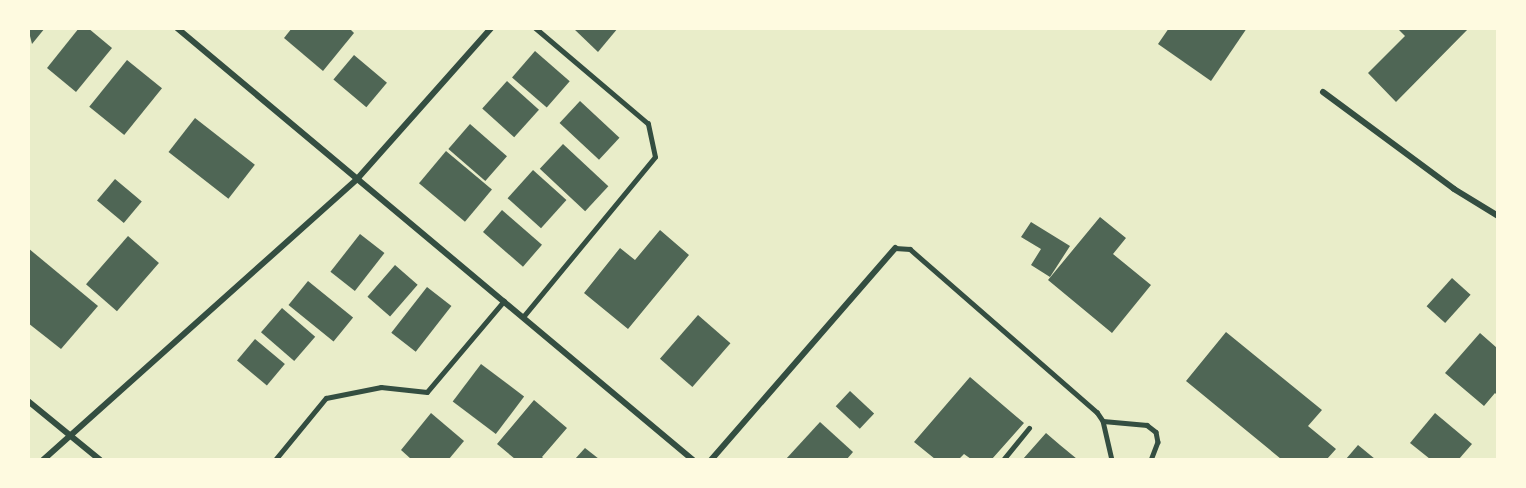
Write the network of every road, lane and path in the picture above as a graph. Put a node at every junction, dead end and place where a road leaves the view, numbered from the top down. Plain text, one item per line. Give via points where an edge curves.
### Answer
1 (177, 28) edge
2 (491, 28) edge
3 (535, 28) edge
4 (1323, 92) dead end
5 (358, 178) junction
6 (1497, 216) edge
7 (895, 248) joint
8 (504, 301) junction
9 (523, 317) junction
10 (28, 401) edge
11 (1103, 421) junction
12 (1029, 428) dead end
13 (69, 434) junction
14 (43, 459) edge
15 (100, 459) edge
16 (275, 459) edge
17 (693, 459) edge
18 (711, 459) edge
19 (1003, 459) edge
20 (1112, 459) edge
21 (1151, 459) edge

1 - 5 street
2 - 5 street
3 - 9 lane via 648,124 655,157
4 - 6 street
5 - 8 street
5 - 13 street
7 - 11 lane via 910,249
7 - 18 street
8 - 9 street
8 - 16 lane via 427,392 381,387 326,398
9 - 17 street
10 - 13 street
11 - 20 lane
11 - 21 lane via 1147,425 1156,432 1158,442
12 - 19 lane
13 - 14 street
13 - 15 street

